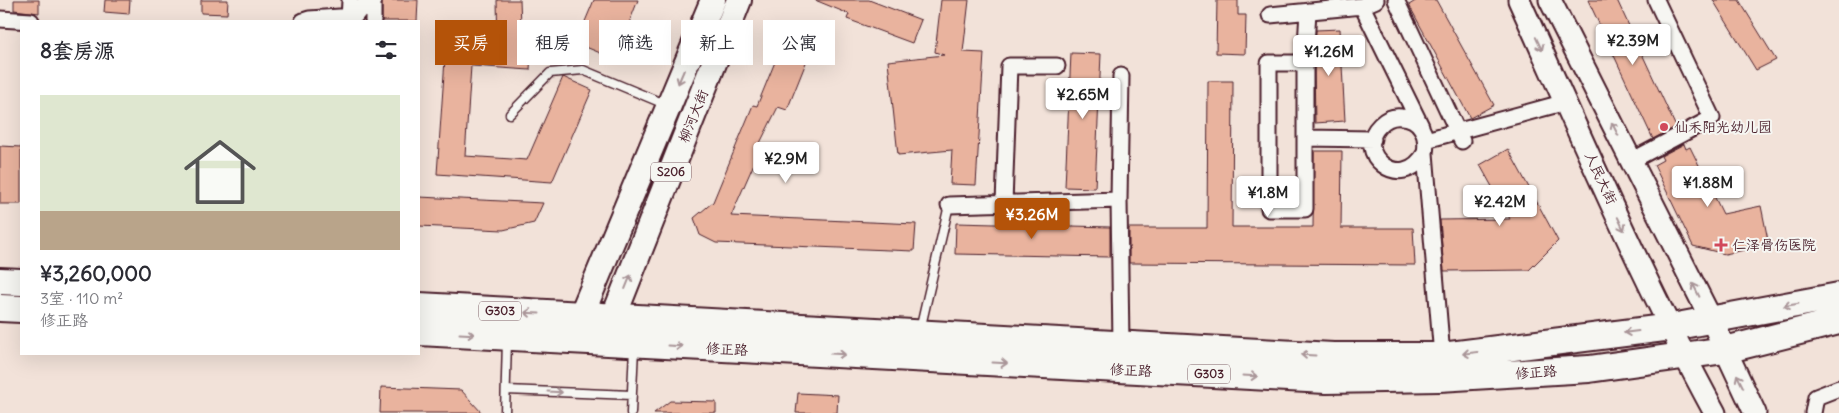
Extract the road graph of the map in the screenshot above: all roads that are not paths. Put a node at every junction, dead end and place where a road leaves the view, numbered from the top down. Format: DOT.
graph roads {
  1 [pos="350,0"];
  2 [pos="368,0"];
  3 [pos="373,0"];
  4 [pos="713,0"];
  5 [pos="739,0"];
  6 [pos="1396,0"];
  7 [pos="1519,0"];
  8 [pos="1550,0"];
  9 [pos="1656,0"];
  10 [pos="1369,3"];
  11 [pos="1308,11"];
  12 [pos="1270,15"];
  13 [pos="0,19"];
  14 [pos="350,19"];
  15 [pos="20,20"];
  16 [pos="306,20"];
  17 [pos="373,20"];
  18 [pos="1305,63"];
  19 [pos="1057,66"];
  20 [pos="1121,76"];
  21 [pos="1566,102"];
  22 [pos="669,106"];
  23 [pos="510,114"];
  24 [pos="1460,136"];
  25 [pos="1306,138"];
  26 [pos="1372,139"];
  27 [pos="1424,140"];
  28 [pos="1631,161"];
  29 [pos="1119,200"];
  30 [pos="1004,203"];
  31 [pos="948,205"];
  32 [pos="0,281"];
  33 [pos="20,282"];
  34 [pos="1839,296"];
  35 [pos="420,306"];
  36 [pos="0,308"];
  37 [pos="20,309"];
  38 [pos="614,316"];
  39 [pos="1711,319"];
  40 [pos="1839,321"];
  41 [pos="1672,327"];
  42 [pos="578,328"];
  43 [pos="420,332"];
  44 [pos="919,333"];
  45 [pos="507,336"];
  46 [pos="601,342"];
  47 [pos="634,344"];
  48 [pos="1121,344"];
  49 [pos="1724,350"];
  50 [pos="1442,356"];
  51 [pos="1684,356"];
  52 [pos="1839,388"];
  53 [pos="506,390"];
  54 [pos="632,396"];
  55 [pos="505,413"];
  56 [pos="631,413"];
  57 [pos="1715,413"];
  58 [pos="1755,413"];
  59 [pos="1813,413"];
  1 -- 14 [label="street"];
  2 -- 14 [label="street"];
  3 -- 17 [label="street"];
  4 -- 22 [label="main road, 柳河大街 / S206, one-way"];
  38 -- 5 [label="main road, 柳河大街 / S206, one-way"];
  6 -- 24 [label="street"];
  7 -- 21 [label="street, 人民大街, one-way"];
  28 -- 8 [label="street, one-way"];
  9 -- 28 [label="street"];
  10 -- 11 [label="street"];
  10 -- 27 [label="street"];
  11 -- 12 [label="street"];
  11 -- 18 [label="street"];
  13 -- 15 [label="street"];
  14 -- 16 [label="street"];
  18 -- 25 [label="street"];
  18 -- 25 [label="street"];
  19 -- 30 [label="street"];
  20 -- 29 [label="street"];
  21 -- 24 [label="street"];
  21 -- 41 [label="street, 人民大街, one-way"];
  22 -- 23 [label="lane"];
  22 -- 42 [label="main road, 柳河大街 / S206"];
  24 -- 27 [label="street"];
  25 -- 26 [label="street"];
  26 -- 27 [label="street"];
  26 -- 27 [label="street"];
  27 -- 50 [label="street"];
  39 -- 28 [label="street, one-way"];
  29 -- 30 [label="street"];
  29 -- 48 [label="street"];
  30 -- 31 [label="street"];
  31 -- 44 [label="lane"];
  32 -- 33 [label="highway"];
  34 -- 39 [label="highway, 修正路 / G303, one-way"];
  42 -- 35 [label="highway, 修正路 / G303, one-way"];
  36 -- 37 [label="highway"];
  38 -- 42 [label="highway, 修正路 / G303"];
  38 -- 44 [label="highway, 修正路 / G303"];
  38 -- 46 [label="main road, 柳河大街 / S206"];
  39 -- 41 [label="highway, 修正路 / G303"];
  39 -- 49 [label="street"];
  40 -- 49 [label="highway, 修正路 / G303"];
  41 -- 50 [label="highway, 修正路 / G303, one-way"];
  41 -- 51 [label="street, 人民大街"];
  42 -- 45 [label="highway, 修正路 / G303"];
  42 -- 46 [label="highway, 修正路 / G303"];
  43 -- 45 [label="highway, 修正路 / G303, one-way"];
  44 -- 48 [label="highway, 修正路 / G303"];
  45 -- 53 [label="lane"];
  46 -- 47 [label="highway, 修正路 / G303"];
  47 -- 51 [label="highway, 修正路 / G303, one-way"];
  47 -- 54 [label="lane"];
  50 -- 48 [label="highway, 修正路 / G303, one-way"];
  49 -- 51 [label="highway, 修正路 / G303"];
  58 -- 49 [label="street, one-way"];
  51 -- 57 [label="street, 人民大街"];
  52 -- 59 [label="street"];
  53 -- 54 [label="lane, one-way"];
  53 -- 55 [label="lane"];
  54 -- 56 [label="lane"];
}
